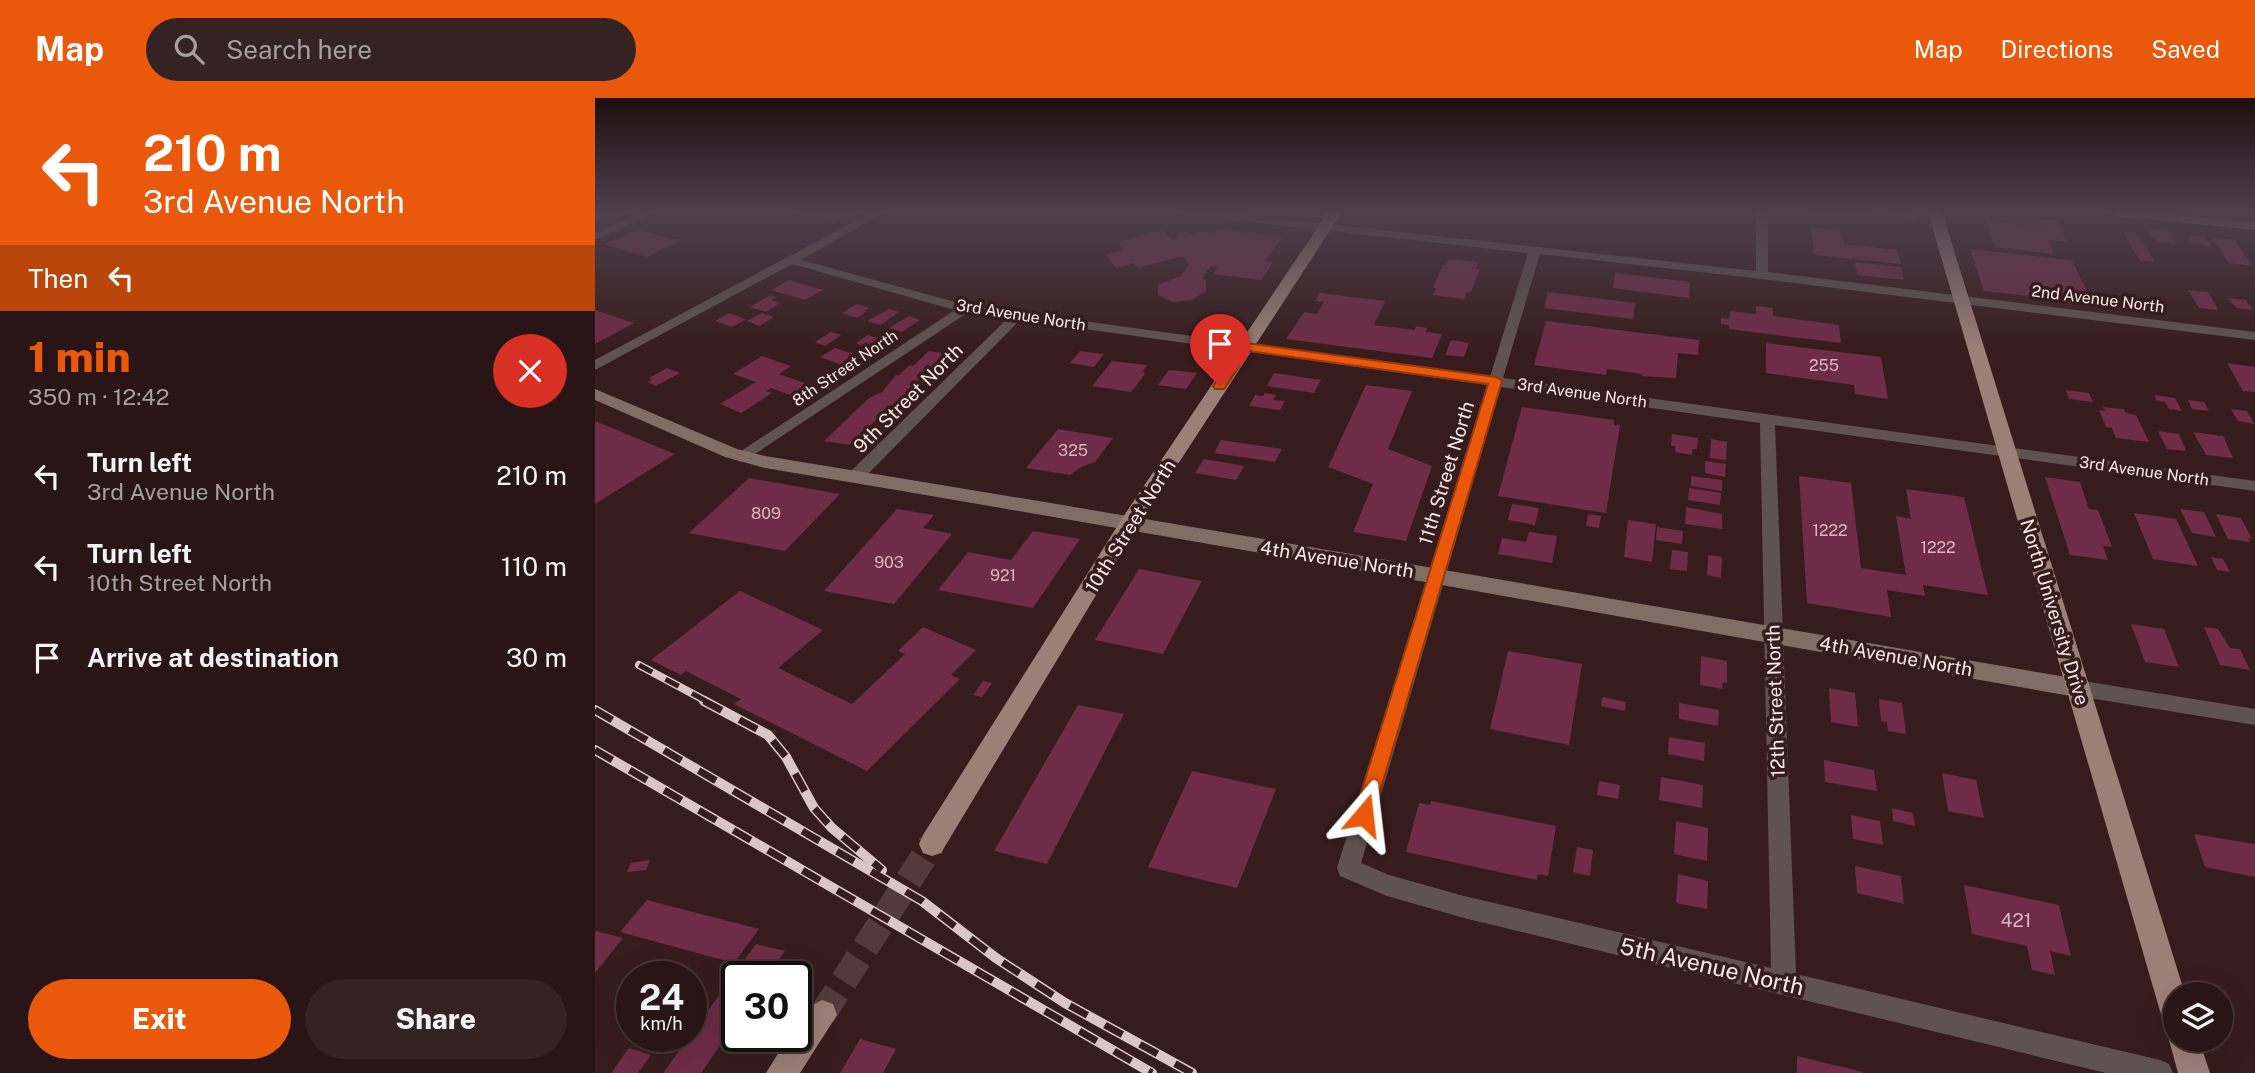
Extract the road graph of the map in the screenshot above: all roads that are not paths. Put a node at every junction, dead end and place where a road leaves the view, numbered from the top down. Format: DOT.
graph roads {
  1 [pos="794,258"];
  2 [pos="1305,258"];
  3 [pos="1533,258"];
  4 [pos="1603,258"];
  5 [pos="1762,258"];
  6 [pos="1949,258"];
  7 [pos="789,260"];
  8 [pos="1762,275"];
  9 [pos="1962,300"];
  10 [pos="965,309"];
  11 [pos="1017,316"];
  12 [pos="2255,336"];
  13 [pos="1246,347"];
  14 [pos="595,366"];
  15 [pos="1496,381"];
  16 [pos="595,394"];
  17 [pos="1767,419"];
  18 [pos="2007,452"];
  19 [pos="743,457"];
  20 [pos="855,477"];
  21 [pos="2255,486"];
  22 [pos="1131,522"];
  23 [pos="1436,575"];
  24 [pos="1773,635"];
  25 [pos="2077,688"];
  26 [pos="2255,717"];
  27 [pos="1372,789"];
  28 [pos="932,844"];
  29 [pos="2166,982"];
  30 [pos="1784,983"];
  31 [pos="822,1015"];
  32 [pos="2188,1052"];
  33 [pos="782,1073"];
  34 [pos="2160,1073"];
  35 [pos="2194,1073"];
  1 -- 7 [label="street"];
  2 -- 13 [label="main road, 10th Street North"];
  3 -- 15 [label="street, 11th Street North"];
  4 -- 8 [label="street, 2nd Avenue North"];
  5 -- 8 [label="street"];
  6 -- 9 [label="main road, North University Drive"];
  7 -- 10 [label="street, 3rd Avenue North"];
  7 -- 14 [label="street"];
  8 -- 9 [label="street, 2nd Avenue North"];
  9 -- 12 [label="street, 2nd Avenue North"];
  9 -- 18 [label="main road, North University Drive"];
  10 -- 11 [label="street, 3rd Avenue North"];
  10 -- 19 [label="street, 8th Street North"];
  11 -- 13 [label="street, 3rd Avenue North"];
  11 -- 20 [label="street, 9th Street North"];
  13 -- 15 [label="street, 3rd Avenue North"];
  13 -- 22 [label="main road, 10th Street North"];
  15 -- 17 [label="street, 3rd Avenue North"];
  15 -- 23 [label="street, 11th Street North"];
  16 -- 19 [label="street, 4th Avenue North"];
  17 -- 18 [label="street, 3rd Avenue North"];
  17 -- 24 [label="street, 12th Street North"];
  18 -- 21 [label="street, 3rd Avenue North"];
  18 -- 25 [label="main road, North University Drive"];
  19 -- 20 [label="street, 4th Avenue North"];
  20 -- 22 [label="street, 4th Avenue North"];
  22 -- 23 [label="street, 4th Avenue North"];
  22 -- 28 [label="main road, 10th Street North"];
  23 -- 24 [label="street, 4th Avenue North"];
  23 -- 27 [label="street, 11th Street North"];
  24 -- 25 [label="street, 4th Avenue North"];
  24 -- 30 [label="street, 12th Street North"];
  25 -- 26 [label="street, 4th Avenue North"];
  25 -- 29 [label="main road, North University Drive"];
  27 -- 30 [label="street, 5th Avenue North"];
  30 -- 34 [label="street, 5th Avenue North"];
  31 -- 33 [label="main road"];
  32 -- 35 [label="main road"];
}
